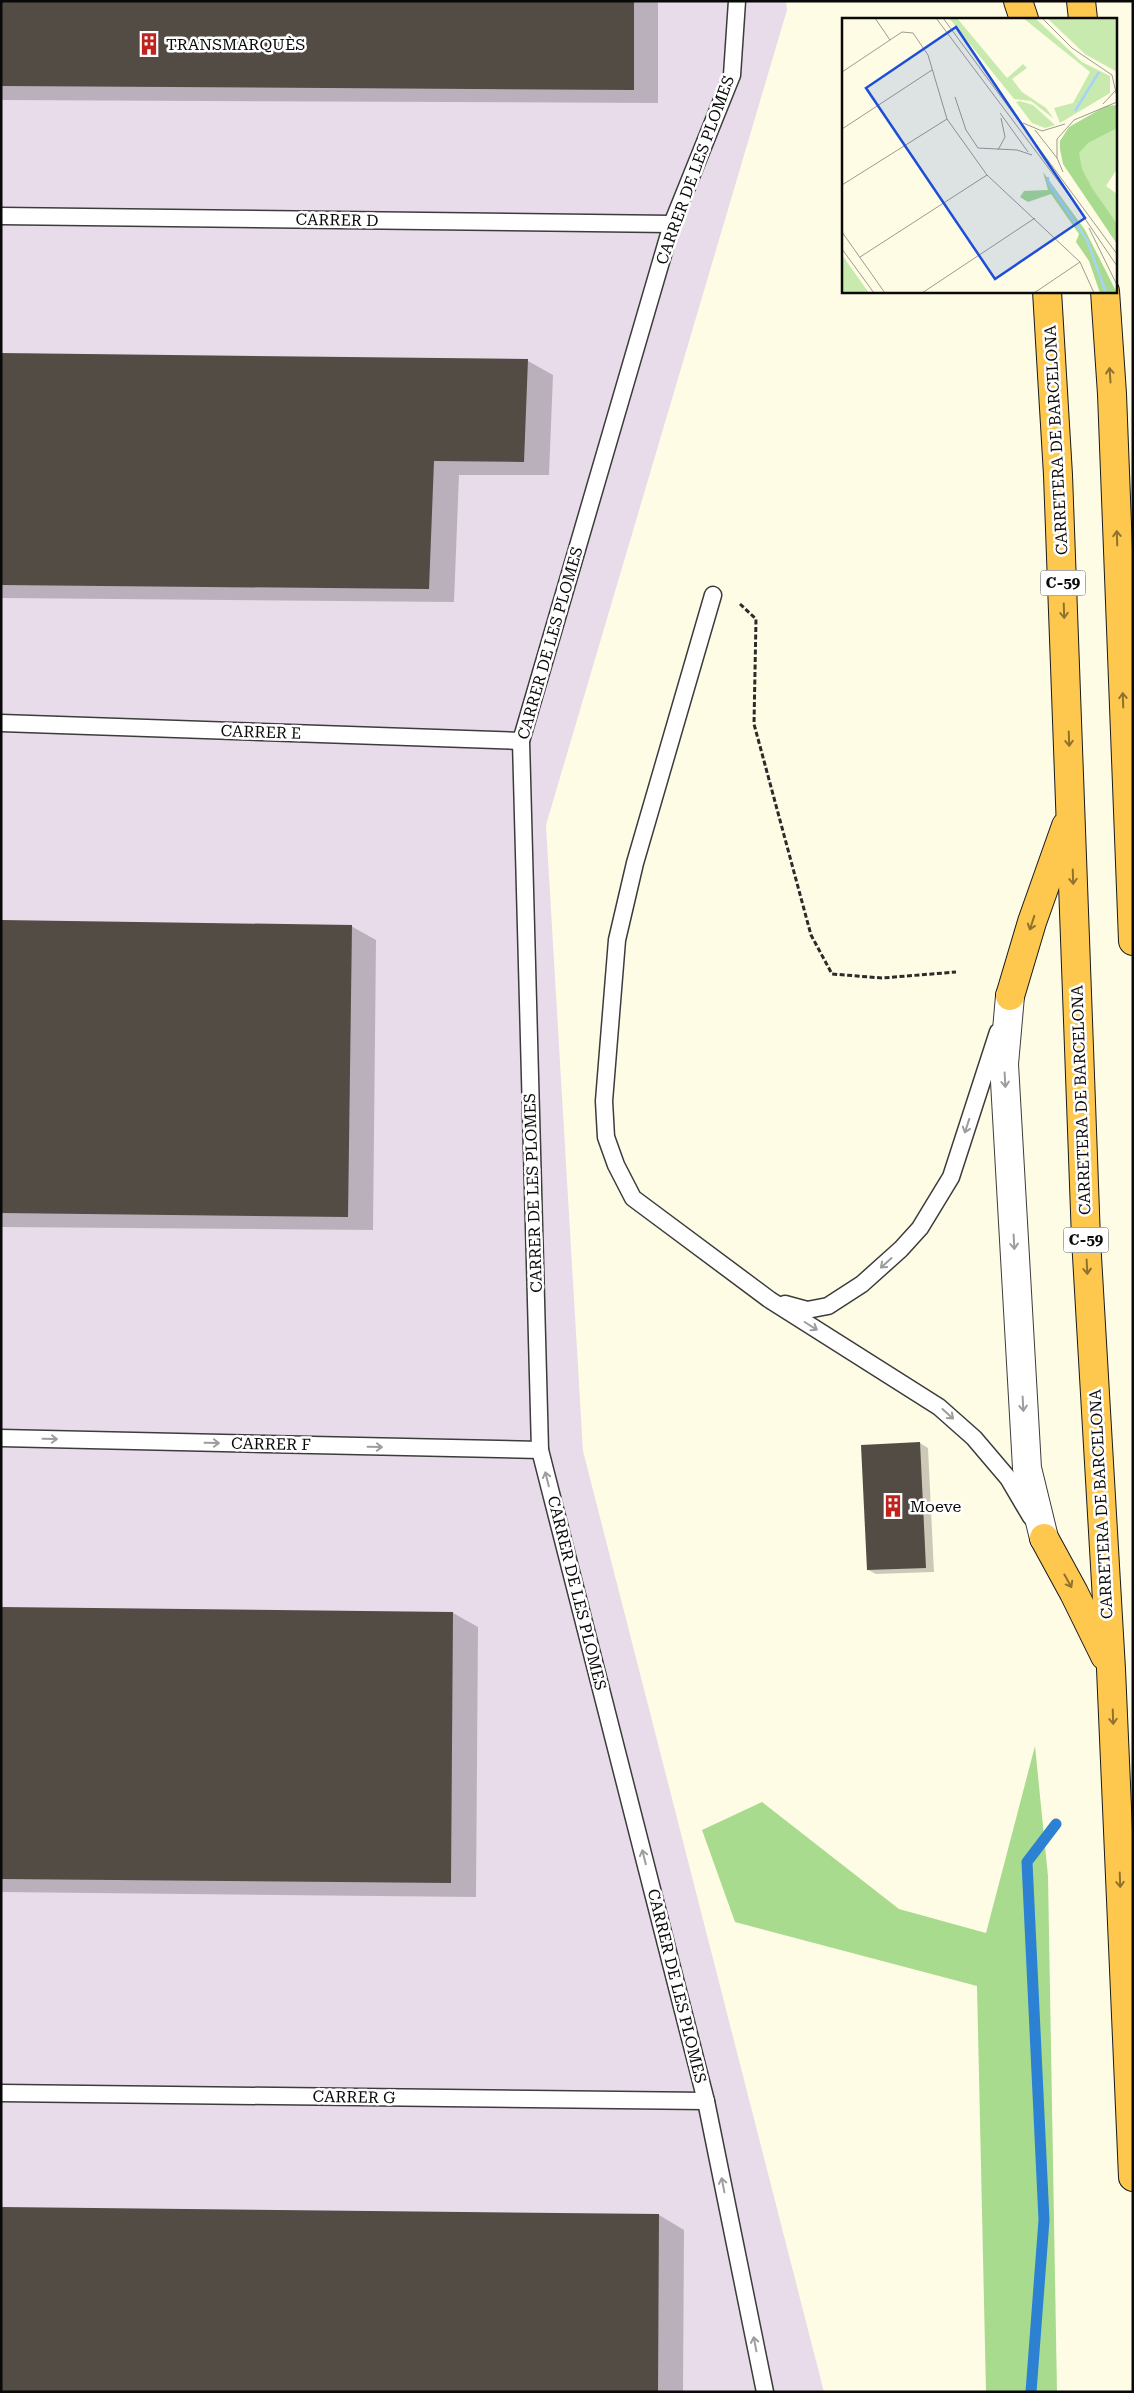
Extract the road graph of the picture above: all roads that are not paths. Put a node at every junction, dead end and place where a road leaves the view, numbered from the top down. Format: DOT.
graph roads {
  1 [pos="737,1"];
  2 [pos="1018,1"];
  3 [pos="1025,1"];
  4 [pos="1082,1"];
  5 [pos="1025,18"];
  6 [pos="1025,18"];
  7 [pos="1083,18"];
  8 [pos="1,216"];
  9 [pos="672,224"];
  10 [pos="1047,292"];
  11 [pos="1105,292"];
  12 [pos="713,595"];
  13 [pos="1,723"];
  14 [pos="521,741"];
  15 [pos="1071,811"];
  16 [pos="1133,941"];
  17 [pos="1010,996"];
  18 [pos="770,1300"];
  19 [pos="1,1438"];
  20 [pos="540,1450"];
  21 [pos="1044,1538"];
  22 [pos="1111,1669"];
  23 [pos="1,2093"];
  24 [pos="706,2101"];
  25 [pos="1133,2178"];
  26 [pos="765,2392"];
  1 -- 9 [label="lane, CARRER DE LES PLOMES"];
  2 -- 5 [label="highway"];
  3 -- 6 [label="highway"];
  4 -- 7 [label="highway"];
  8 -- 9 [label="lane, CARRER D"];
  9 -- 14 [label="lane, CARRER DE LES PLOMES"];
  10 -- 15 [label="highway, CARRETERA DE BARCELONA / C-59, one-way"];
  16 -- 11 [label="highway, one-way"];
  12 -- 18 [label="lane"];
  13 -- 14 [label="lane, CARRER E"];
  14 -- 20 [label="lane, CARRER DE LES PLOMES"];
  15 -- 17 [label="highway, one-way"];
  15 -- 22 [label="highway, CARRETERA DE BARCELONA / C-59, one-way"];
  17 -- 18 [label="lane, one-way"];
  17 -- 21 [label="street, one-way"];
  18 -- 21 [label="lane, one-way"];
  19 -- 20 [label="lane, CARRER F, one-way"];
  24 -- 20 [label="lane, CARRER DE LES PLOMES, one-way"];
  21 -- 22 [label="highway, one-way"];
  22 -- 25 [label="highway, CARRETERA DE BARCELONA / C-59, one-way"];
  23 -- 24 [label="lane, CARRER G"];
  26 -- 24 [label="lane, CARRER DE LES PLOMES, one-way"];
}
